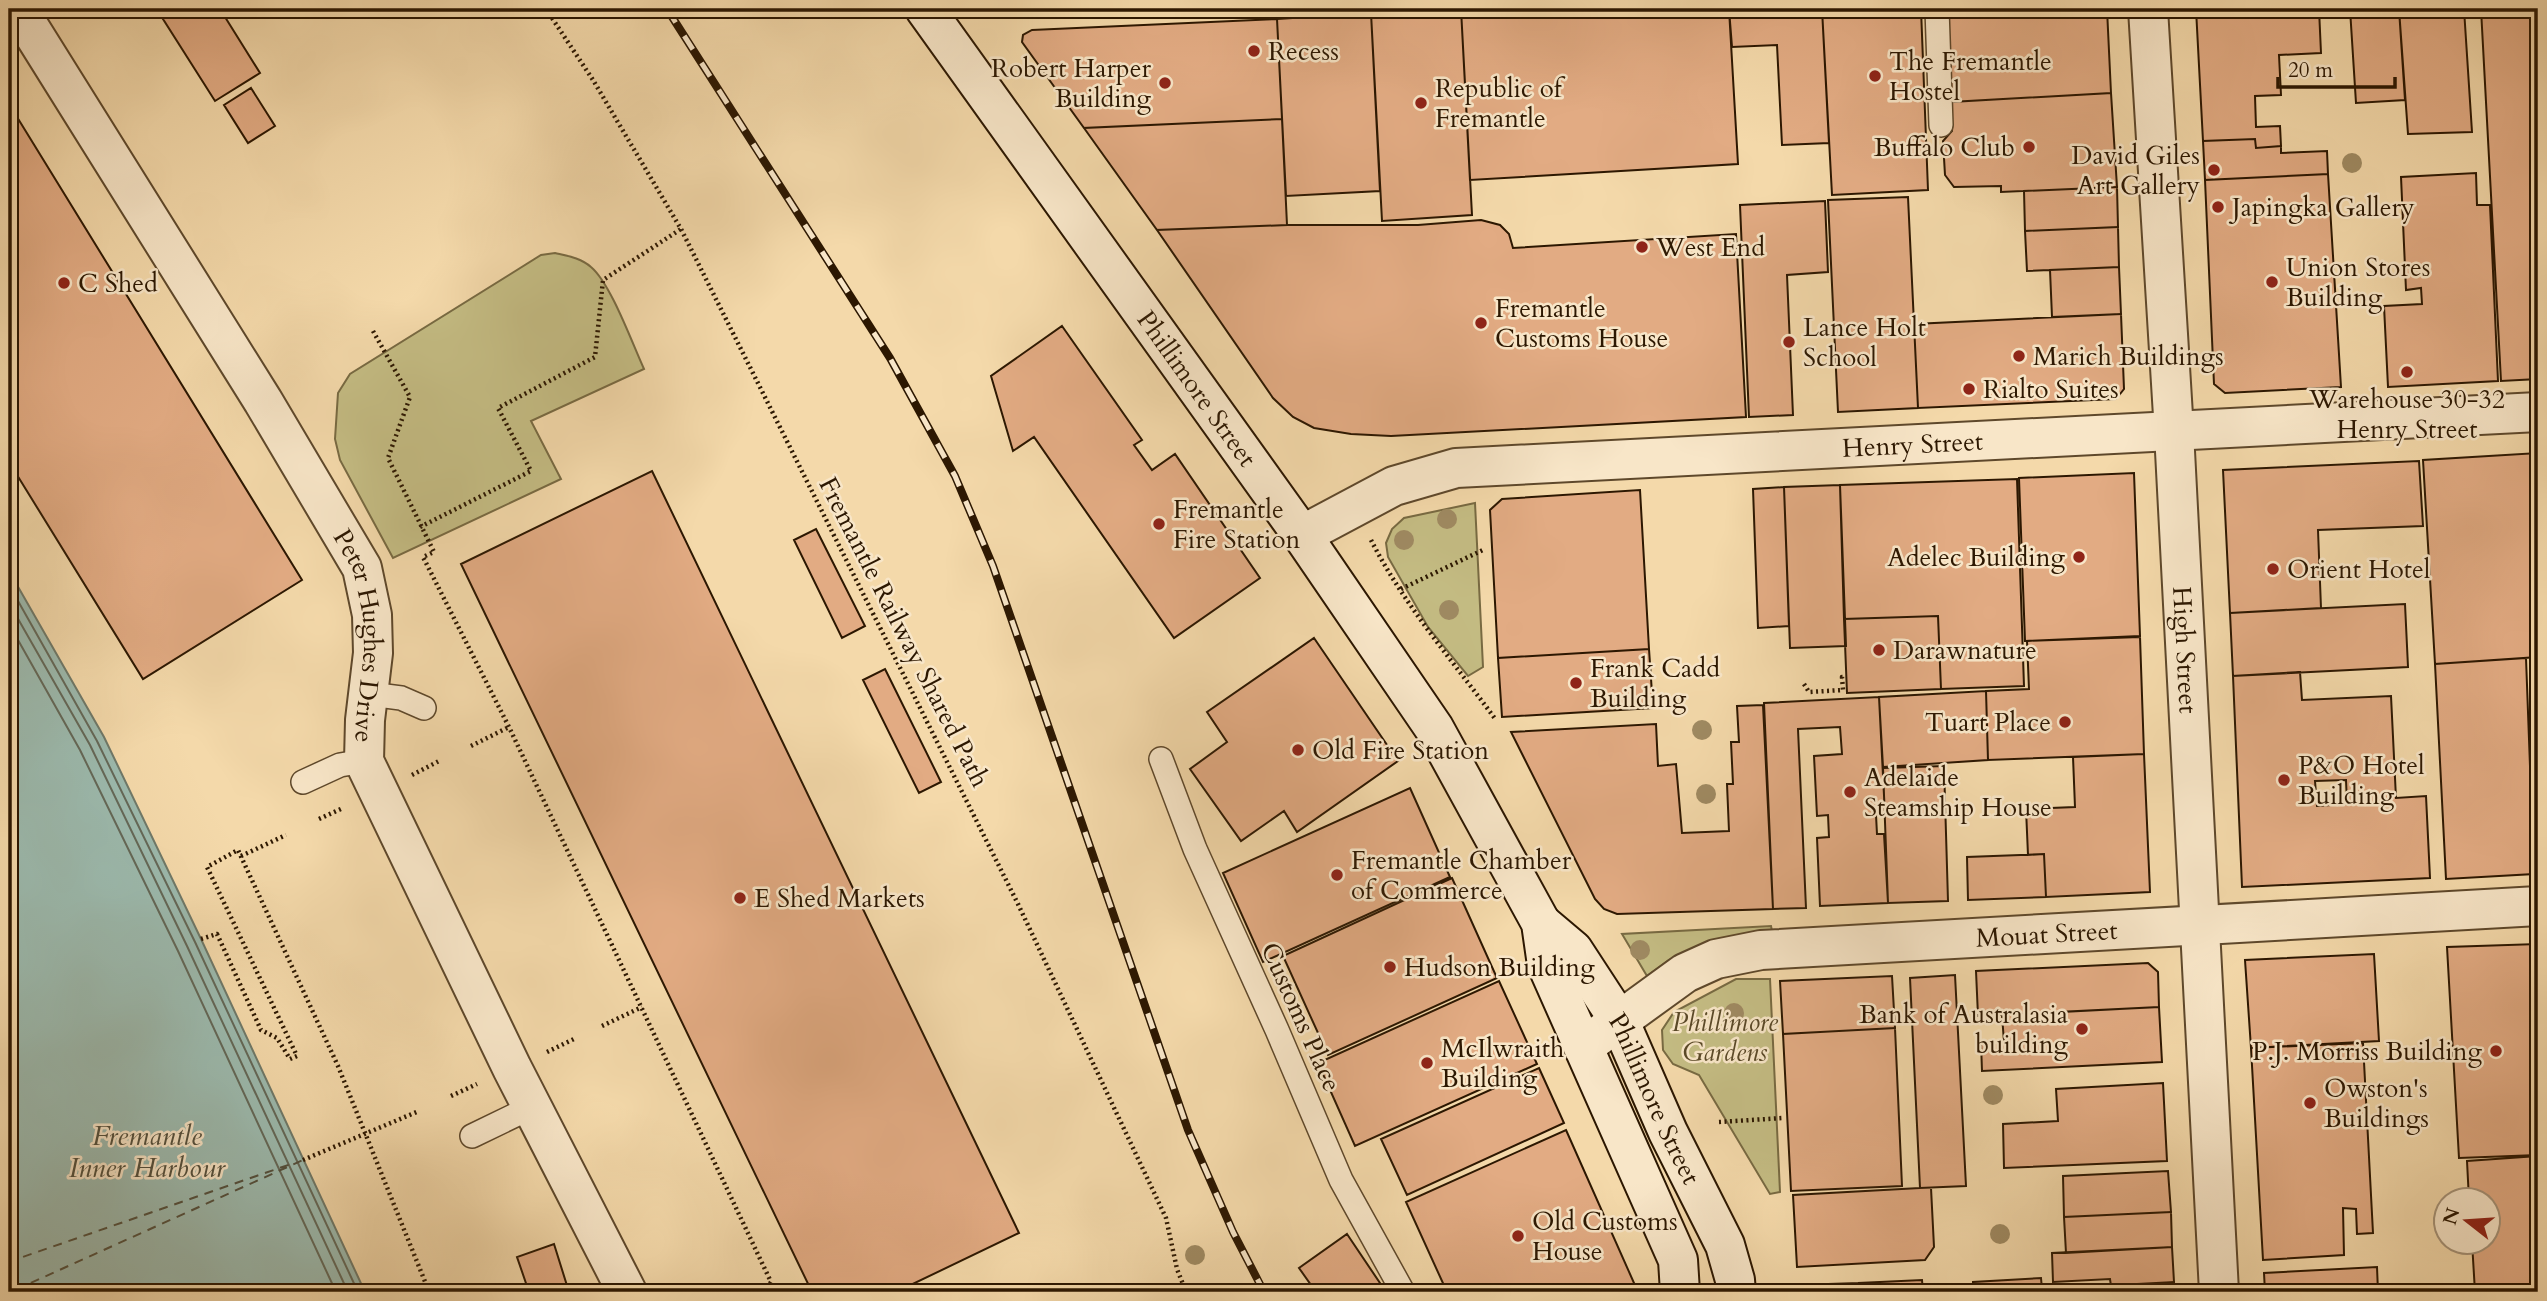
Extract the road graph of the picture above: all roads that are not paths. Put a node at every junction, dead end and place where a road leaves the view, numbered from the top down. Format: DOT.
graph roads {
  1 [pos="18,9"];
  2 [pos="1937,9"];
  3 [pos="2148,9"];
  4 [pos="931,11"];
  5 [pos="1941,125"];
  6 [pos="2538,412"];
  7 [pos="2175,432"];
  8 [pos="1302,535"];
  9 [pos="370,694"];
  10 [pos="424,708"];
  11 [pos="1161,759"];
  12 [pos="364,761"];
  13 [pos="303,782"];
  14 [pos="2538,906"];
  15 [pos="1541,923"];
  16 [pos="2199,925"];
  17 [pos="1620,1022"];
  18 [pos="1583,1047"];
  19 [pos="532,1107"];
  20 [pos="472,1136"];
  21 [pos="627,1292"];
  22 [pos="1403,1292"];
  23 [pos="1680,1292"];
  24 [pos="1736,1292"];
  25 [pos="2219,1292"];
  1 -- 9 [label="street, Peter Hughes Drive"];
  2 -- 5 [label="lane"];
  3 -- 7 [label="street, High Street"];
  4 -- 8 [label="street, Phillimore Street"];
  6 -- 7 [label="street, Henry Street"];
  7 -- 8 [label="street, Henry Street"];
  7 -- 16 [label="street, High Street"];
  8 -- 15 [label="street, Phillimore Street"];
  9 -- 10 [label="lane"];
  9 -- 12 [label="street, Peter Hughes Drive"];
  11 -- 22 [label="lane, Customs Place"];
  12 -- 13 [label="lane"];
  12 -- 19 [label="street, Peter Hughes Drive"];
  14 -- 16 [label="street, Mouat Street"];
  15 -- 17 [label="street, Phillimore Street"];
  15 -- 18 [label="street, Phillimore Street"];
  16 -- 17 [label="street, Mouat Street"];
  16 -- 25 [label="street, High Street"];
  17 -- 18 [label="street, Mouat Street"];
  17 -- 24 [label="street, Phillimore Street"];
  18 -- 23 [label="street, Phillimore Street"];
  19 -- 20 [label="lane"];
  19 -- 21 [label="street, Peter Hughes Drive"];
}
